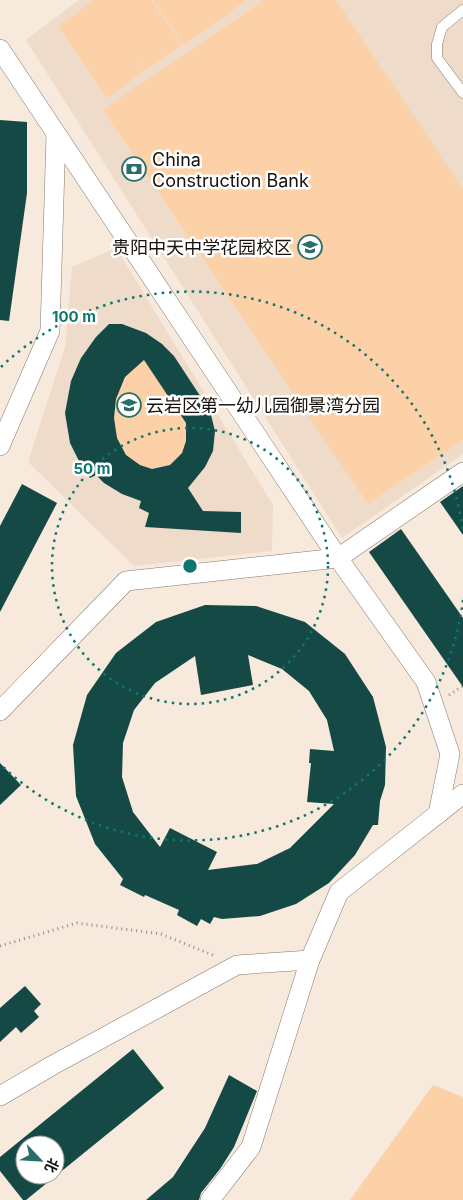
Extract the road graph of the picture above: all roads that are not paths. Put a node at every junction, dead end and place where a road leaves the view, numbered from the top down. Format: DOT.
graph roads {
  1 [pos="463,10"];
  2 [pos="0,49"];
  3 [pos="0,78"];
  4 [pos="19,78"];
  5 [pos="463,92"];
  6 [pos="56,134"];
  7 [pos="0,446"];
  8 [pos="463,472"];
  9 [pos="338,558"];
  10 [pos="0,712"];
  11 [pos="463,794"];
  12 [pos="438,814"];
  13 [pos="310,960"];
  14 [pos="0,1096"];
  15 [pos="210,1200"];
  1 -- 5 [label="lane"];
  2 -- 4 [label="street"];
  3 -- 4 [label="street"];
  4 -- 6 [label="street"];
  6 -- 7 [label="street"];
  6 -- 9 [label="street"];
  8 -- 9 [label="street"];
  9 -- 10 [label="street"];
  9 -- 12 [label="street"];
  11 -- 12 [label="street"];
  12 -- 13 [label="street"];
  13 -- 14 [label="street"];
  13 -- 15 [label="street"];
}
